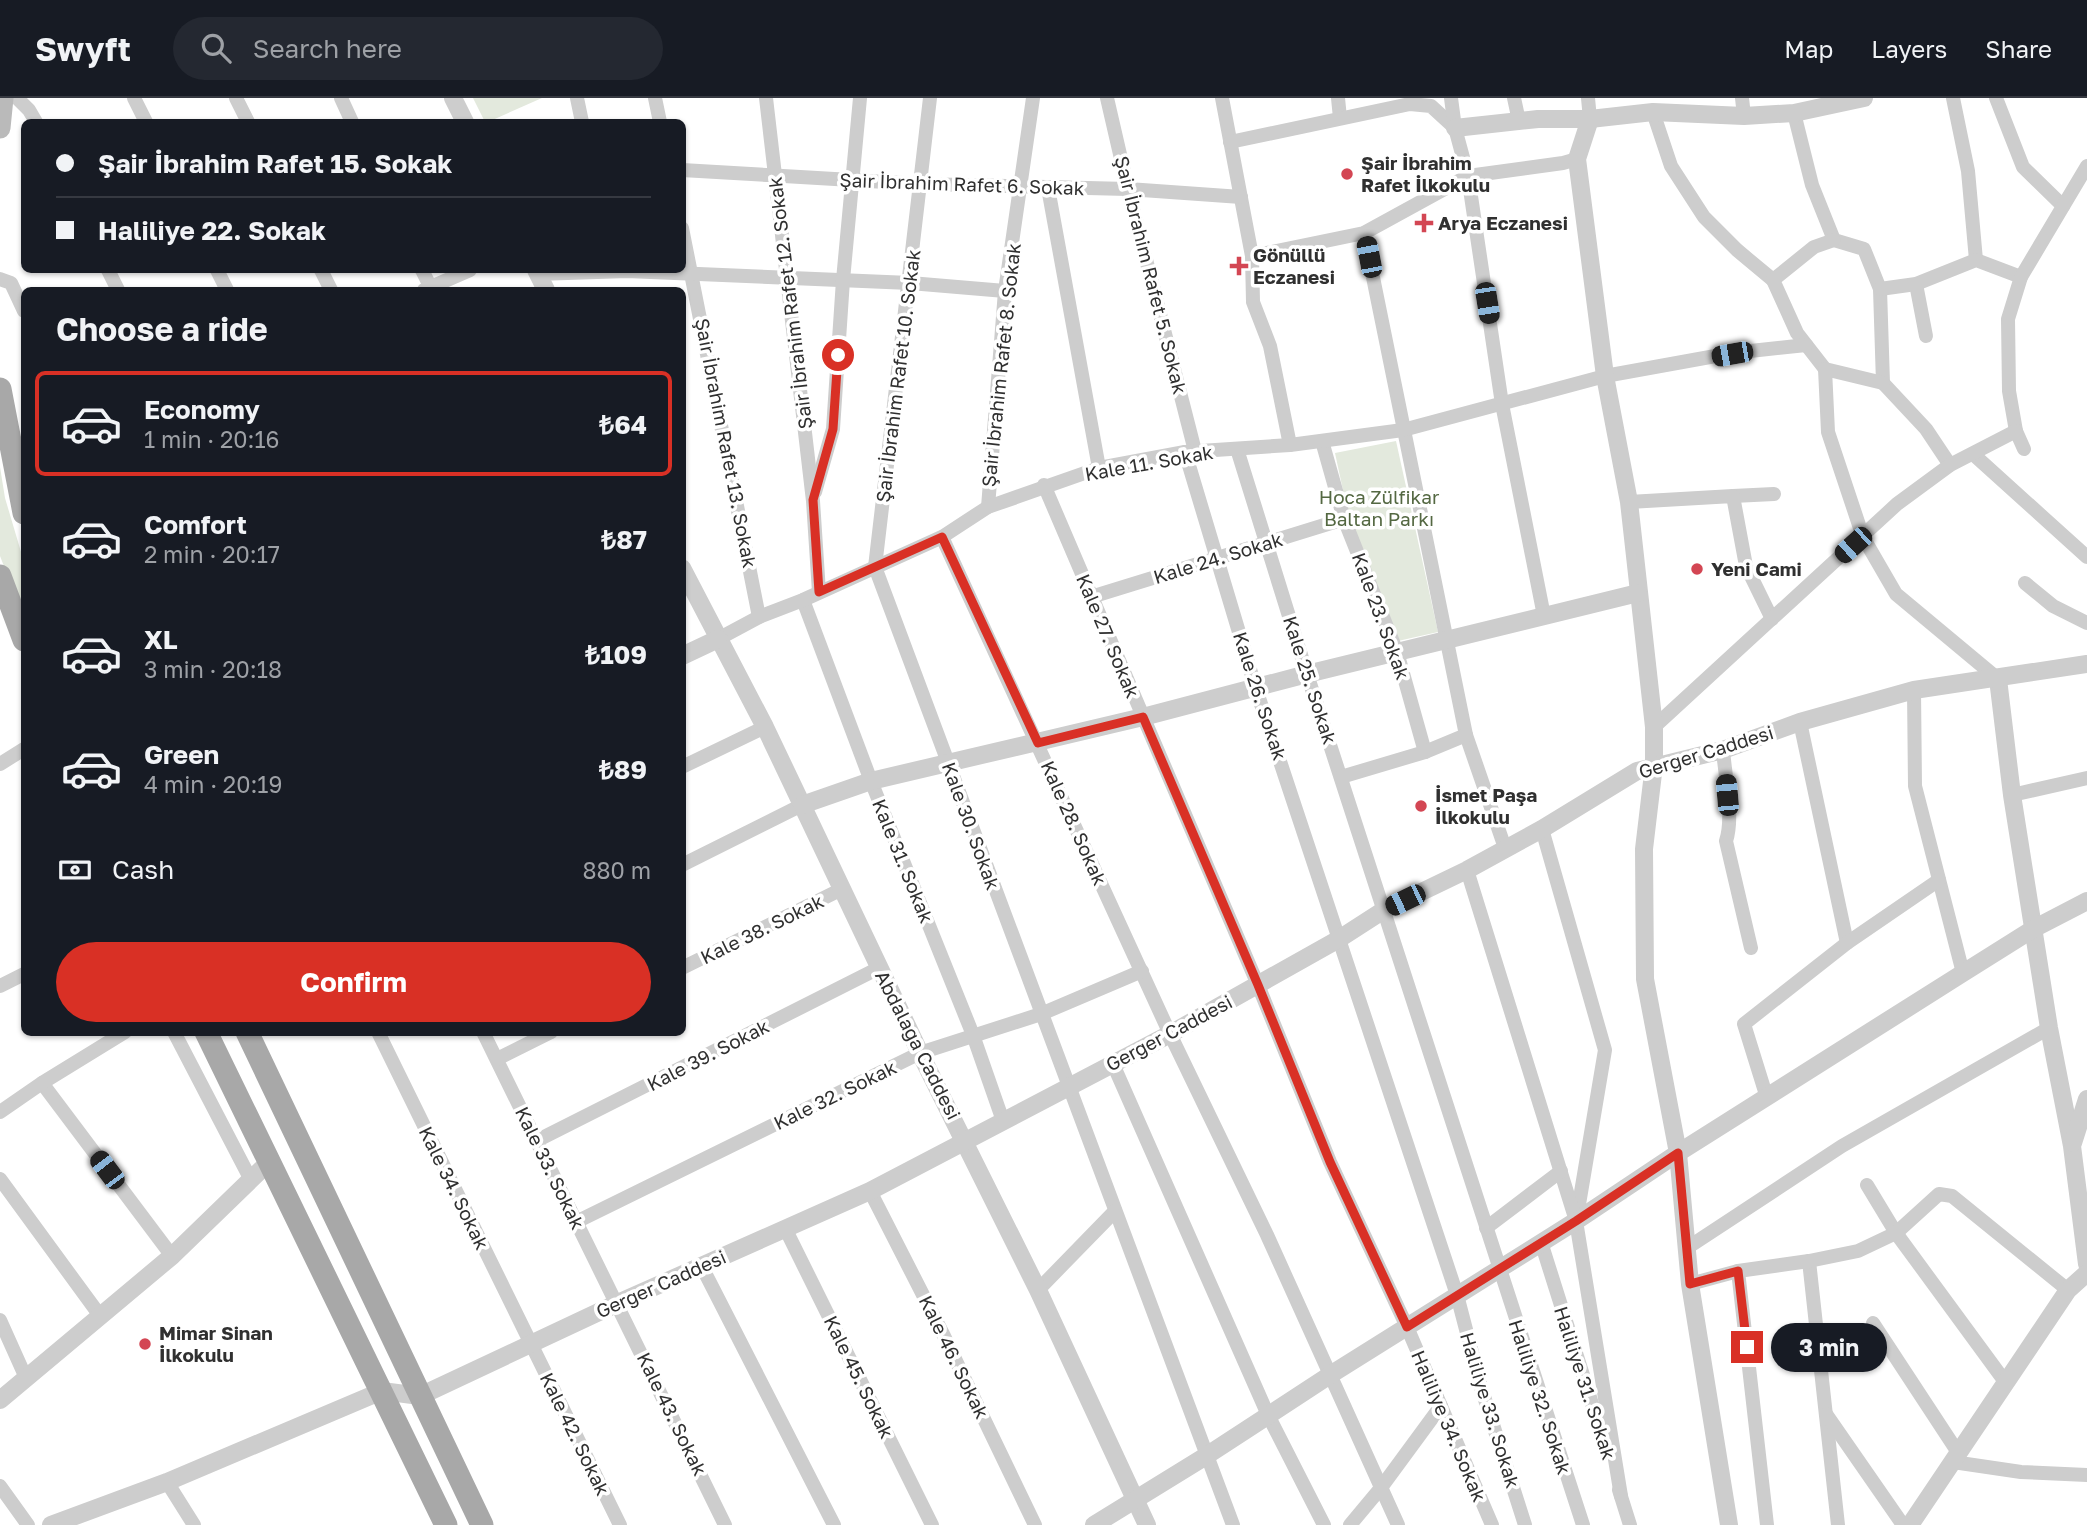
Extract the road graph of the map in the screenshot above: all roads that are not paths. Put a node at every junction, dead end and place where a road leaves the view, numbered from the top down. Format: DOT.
graph roads {
  1 [pos="3,98"];
  2 [pos="17,98"];
  3 [pos="134,98"];
  4 [pos="236,98"];
  5 [pos="341,98"];
  6 [pos="453,98"];
  7 [pos="577,98"];
  8 [pos="655,98"];
  9 [pos="766,98"];
  10 [pos="860,98"];
  11 [pos="1033,98"];
  12 [pos="1107,98"];
  13 [pos="1222,98"];
  14 [pos="1338,98"];
  15 [pos="1451,98"];
  16 [pos="1514,98"];
  17 [pos="1588,98"];
  18 [pos="1742,98"];
  19 [pos="1864,98"];
  20 [pos="1953,98"];
  21 [pos="1996,98"];
  22 [pos="932,101"];
  23 [pos="1653,112"];
  24 [pos="1794,113"];
  25 [pos="1744,116"];
  26 [pos="1340,118"];
  27 [pos="34,119"];
  28 [pos="144,119"];
  29 [pos="246,119"];
  30 [pos="351,119"];
  31 [pos="464,119"];
  32 [pos="581,119"];
  33 [pos="659,119"];
  34 [pos="1590,119"];
  35 [pos="1519,121"];
  36 [pos="0,128"];
  37 [pos="1455,128"];
  38 [pos="1230,142"];
  39 [pos="1577,159"];
  40 [pos="2087,166"];
  41 [pos="686,170"];
  42 [pos="775,175"];
  43 [pos="1468,176"];
  44 [pos="853,181"];
  45 [pos="920,184"];
  46 [pos="1021,187"];
  47 [pos="1048,188"];
  48 [pos="1128,189"];
  49 [pos="1241,197"];
  50 [pos="2063,206"];
  51 [pos="1364,233"];
  52 [pos="1834,240"];
  53 [pos="686,245"];
  54 [pos="1252,256"];
  55 [pos="1976,260"];
  56 [pos="464,273"];
  57 [pos="667,273"];
  58 [pos="693,275"];
  59 [pos="2021,277"];
  60 [pos="0,279"];
  61 [pos="786,279"];
  62 [pos="843,280"];
  63 [pos="1773,280"];
  64 [pos="910,283"];
  65 [pos="1916,284"];
  66 [pos="435,287"];
  67 [pos="1880,289"];
  68 [pos="1005,291"];
  69 [pos="21,305"];
  70 [pos="1926,336"];
  71 [pos="1806,345"];
  72 [pos="1825,369"];
  73 [pos="1605,376"];
  74 [pos="1883,383"];
  75 [pos="0,389"];
  76 [pos="1502,404"];
  77 [pos="1404,430"];
  78 [pos="2016,431"];
  79 [pos="1322,441"];
  80 [pos="1290,445"];
  81 [pos="1237,449"];
  82 [pos="2024,449"];
  83 [pos="1190,452"];
  84 [pos="1973,454"];
  85 [pos="1950,465"];
  86 [pos="1099,468"];
  87 [pos="21,478"];
  88 [pos="1044,485"];
  89 [pos="1774,494"];
  90 [pos="1733,496"];
  91 [pos="813,500"];
  92 [pos="1629,502"];
  93 [pos="988,507"];
  94 [pos="1344,519"];
  95 [pos="942,537"];
  96 [pos="1863,537"];
  97 [pos="1266,544"];
  98 [pos="2087,557"];
  99 [pos="1217,558"];
  100 [pos="875,567"];
  101 [pos="0,576"];
  102 [pos="686,576"];
  103 [pos="2025,583"];
  104 [pos="819,592"];
  105 [pos="1638,593"];
  106 [pos="1091,597"];
  107 [pos="803,600"];
  108 [pos="1544,616"];
  109 [pos="759,617"];
  110 [pos="1772,619"];
  111 [pos="2087,623"];
  112 [pos="21,632"];
  113 [pos="718,639"];
  114 [pos="1447,640"];
  115 [pos="1397,652"];
  116 [pos="686,654"];
  117 [pos="2087,664"];
  118 [pos="1307,674"];
  119 [pos="1998,679"];
  120 [pos="1256,689"];
  121 [pos="1914,690"];
  122 [pos="1143,717"];
  123 [pos="1800,722"];
  124 [pos="765,727"];
  125 [pos="1654,727"];
  126 [pos="1465,735"];
  127 [pos="1038,743"];
  128 [pos="1723,750"];
  129 [pos="21,751"];
  130 [pos="1425,752"];
  131 [pos="947,763"];
  132 [pos="0,764"];
  133 [pos="686,765"];
  134 [pos="1654,765"];
  135 [pos="1341,777"];
  136 [pos="2087,778"];
  137 [pos="871,781"];
  138 [pos="2012,795"];
  139 [pos="803,805"];
  140 [pos="1542,829"];
  141 [pos="1505,848"];
  142 [pos="686,863"];
  143 [pos="1467,870"];
  144 [pos="1939,880"];
  145 [pos="842,890"];
  146 [pos="2087,901"];
  147 [pos="1384,910"];
  148 [pos="2033,929"];
  149 [pos="1339,939"];
  150 [pos="1847,943"];
  151 [pos="1751,948"];
  152 [pos="686,966"];
  153 [pos="879,968"];
  154 [pos="1142,971"];
  155 [pos="1964,973"];
  156 [pos="21,976"];
  157 [pos="1258,985"];
  158 [pos="0,986"];
  159 [pos="1041,1014"];
  160 [pos="2049,1028"];
  161 [pos="1170,1034"];
  162 [pos="973,1035"];
  163 [pos="118,1036"];
  164 [pos="176,1036"];
  165 [pos="208,1036"];
  166 [pos="249,1036"];
  167 [pos="380,1036"];
  168 [pos="485,1036"];
  169 [pos="543,1036"];
  170 [pos="920,1053"];
  171 [pos="498,1059"];
  172 [pos="1113,1064"];
  173 [pos="42,1083"];
  174 [pos="1069,1085"];
  175 [pos="1767,1098"];
  176 [pos="2087,1099"];
  177 [pos="0,1112"];
  178 [pos="1003,1121"];
  179 [pos="965,1140"];
  180 [pos="536,1141"];
  181 [pos="2072,1146"];
  182 [pos="1678,1153"];
  183 [pos="269,1162"];
  184 [pos="1561,1171"];
  185 [pos="0,1179"];
  186 [pos="251,1180"];
  187 [pos="1867,1185"];
  188 [pos="2082,1188"];
  189 [pos="870,1191"];
  190 [pos="1115,1211"];
  191 [pos="1576,1221"];
  192 [pos="576,1222"];
  193 [pos="785,1228"];
  194 [pos="1486,1228"];
  195 [pos="1896,1233"];
  196 [pos="1541,1242"];
  197 [pos="1687,1248"];
  198 [pos="172,1256"];
  199 [pos="1809,1261"];
  200 [pos="2087,1264"];
  201 [pos="701,1265"];
  202 [pos="1499,1269"];
  203 [pos="1738,1271"];
  204 [pos="2087,1273"];
  205 [pos="1690,1284"];
  206 [pos="1038,1290"];
  207 [pos="2068,1290"];
  208 [pos="1457,1295"];
  209 [pos="618,1303"];
  210 [pos="102,1317"];
  211 [pos="0,1320"];
  212 [pos="1873,1323"];
  213 [pos="1407,1327"];
  214 [pos="530,1343"];
  215 [pos="1330,1375"];
  216 [pos="26,1378"];
  217 [pos="2006,1383"];
  218 [pos="382,1391"];
  219 [pos="420,1396"];
  220 [pos="0,1400"];
  221 [pos="1441,1406"];
  222 [pos="1825,1412"];
  223 [pos="1268,1415"];
  224 [pos="1206,1456"];
  225 [pos="1956,1458"];
  226 [pos="2087,1475"];
  227 [pos="167,1482"];
  228 [pos="0,1486"];
  229 [pos="1380,1489"];
  230 [pos="1621,1496"];
  231 [pos="1134,1499"];
  232 [pos="28,1525"];
  233 [pos="51,1525"];
  234 [pos="194,1525"];
  235 [pos="446,1525"];
  236 [pos="482,1525"];
  237 [pos="620,1525"];
  238 [pos="725,1525"];
  239 [pos="834,1525"];
  240 [pos="932,1525"];
  241 [pos="1035,1525"];
  242 [pos="1094,1525"];
  243 [pos="1147,1525"];
  244 [pos="1234,1525"];
  245 [pos="1324,1525"];
  246 [pos="1350,1525"];
  247 [pos="1398,1525"];
  248 [pos="1492,1525"];
  249 [pos="1525,1525"];
  250 [pos="1583,1525"];
  251 [pos="1630,1525"];
  252 [pos="1729,1525"];
  253 [pos="1767,1525"];
  254 [pos="1838,1525"];
  255 [pos="1903,1525"];
  256 [pos="1910,1525"];
  1 -- 36 [label="main road"];
  2 -- 27 [label="street"];
  3 -- 28 [label="street"];
  4 -- 29 [label="street"];
  5 -- 30 [label="street"];
  6 -- 31 [label="street"];
  7 -- 32 [label="street"];
  8 -- 33 [label="street"];
  9 -- 42 [label="street, Şair İbrahim Rafet 12. Sokak"];
  10 -- 44 [label="street"];
  11 -- 46 [label="street, Şair İbrahim Rafet 8. Sokak"];
  12 -- 48 [label="street, Şair İbrahim Rafet 5. Sokak"];
  13 -- 38 [label="street"];
  14 -- 26 [label="street"];
  15 -- 37 [label="street"];
  16 -- 35 [label="street"];
  17 -- 34 [label="street"];
  18 -- 25 [label="street"];
  19 -- 24 [label="street"];
  20 -- 55 [label="street"];
  21 -- 50 [label="street"];
  22 -- 45 [label="street, Şair İbrahim Rafet 10. Sokak"];
  23 -- 25 [label="street"];
  23 -- 34 [label="street"];
  23 -- 63 [label="street"];
  24 -- 25 [label="street"];
  24 -- 52 [label="street"];
  26 -- 37 [label="street"];
  26 -- 38 [label="street"];
  34 -- 35 [label="street"];
  34 -- 39 [label="street"];
  35 -- 37 [label="street"];
  37 -- 43 [label="street"];
  38 -- 49 [label="street"];
  39 -- 43 [label="street"];
  39 -- 73 [label="street"];
  40 -- 50 [label="street"];
  41 -- 42 [label="street, Şair İbrahim Rafet 6. Sokak"];
  42 -- 44 [label="street, Şair İbrahim Rafet 6. Sokak"];
  42 -- 61 [label="street, Şair İbrahim Rafet 12. Sokak"];
  43 -- 51 [label="street"];
  43 -- 76 [label="street"];
  44 -- 45 [label="street, Şair İbrahim Rafet 6. Sokak"];
  44 -- 62 [label="street"];
  45 -- 46 [label="street, Şair İbrahim Rafet 6. Sokak"];
  45 -- 64 [label="street, Şair İbrahim Rafet 10. Sokak"];
  46 -- 47 [label="street, Şair İbrahim Rafet 6. Sokak"];
  46 -- 68 [label="street, Şair İbrahim Rafet 8. Sokak"];
  47 -- 48 [label="street, Şair İbrahim Rafet 6. Sokak"];
  47 -- 86 [label="street"];
  48 -- 49 [label="street, Şair İbrahim Rafet 6. Sokak"];
  48 -- 83 [label="street, Şair İbrahim Rafet 5. Sokak"];
  49 -- 54 [label="street"];
  50 -- 59 [label="street"];
  51 -- 54 [label="street"];
  51 -- 77 [label="street"];
  52 -- 63 [label="street"];
  52 -- 67 [label="street"];
  53 -- 58 [label="street, Şair İbrahim Rafet 13. Sokak"];
  54 -- 80 [label="street"];
  55 -- 59 [label="street"];
  55 -- 65 [label="street"];
  56 -- 66 [label="street"];
  57 -- 58 [label="street"];
  58 -- 61 [label="street"];
  58 -- 109 [label="street, Şair İbrahim Rafet 13. Sokak"];
  59 -- 78 [label="street"];
  60 -- 69 [label="street"];
  61 -- 62 [label="street"];
  61 -- 91 [label="street, Şair İbrahim Rafet 12. Sokak"];
  62 -- 64 [label="street"];
  62 -- 91 [label="street"];
  63 -- 71 [label="street"];
  64 -- 68 [label="street"];
  64 -- 100 [label="street, Şair İbrahim Rafet 10. Sokak"];
  65 -- 67 [label="street"];
  65 -- 70 [label="street"];
  67 -- 74 [label="street"];
  68 -- 93 [label="street, Şair İbrahim Rafet 8. Sokak"];
  71 -- 72 [label="street"];
  71 -- 73 [label="street, Kale 11. Sokak"];
  72 -- 74 [label="street"];
  72 -- 96 [label="street"];
  73 -- 76 [label="street, Kale 11. Sokak"];
  73 -- 92 [label="street"];
  74 -- 85 [label="street"];
  75 -- 87 [label="main road"];
  76 -- 77 [label="street, Kale 11. Sokak"];
  76 -- 108 [label="street"];
  77 -- 79 [label="street, Kale 11. Sokak"];
  77 -- 114 [label="street"];
  78 -- 82 [label="street"];
  78 -- 84 [label="street"];
  79 -- 80 [label="street, Kale 11. Sokak"];
  79 -- 94 [label="street, Kale 23. Sokak"];
  80 -- 81 [label="street, Kale 11. Sokak"];
  81 -- 83 [label="street, Kale 11. Sokak"];
  81 -- 97 [label="street, Kale 25. Sokak"];
  83 -- 86 [label="street, Kale 11. Sokak"];
  83 -- 99 [label="street, Kale 26. Sokak"];
  84 -- 85 [label="street"];
  84 -- 98 [label="street"];
  85 -- 96 [label="street"];
  86 -- 88 [label="street, Kale 11. Sokak"];
  88 -- 93 [label="street, Kale 11. Sokak"];
  88 -- 106 [label="street, Kale 27. Sokak"];
  89 -- 90 [label="street"];
  90 -- 92 [label="street"];
  90 -- 110 [label="street"];
  91 -- 104 [label="street, Şair İbrahim Rafet 12. Sokak"];
  92 -- 105 [label="street"];
  93 -- 95 [label="street, Kale 11. Sokak"];
  94 -- 97 [label="street, Kale 24. Sokak"];
  94 -- 115 [label="street, Kale 23. Sokak"];
  95 -- 100 [label="street, Kale 11. Sokak"];
  95 -- 127 [label="street, Kale 28. Sokak"];
  96 -- 110 [label="street"];
  96 -- 119 [label="street"];
  97 -- 99 [label="street, Kale 24. Sokak"];
  97 -- 118 [label="street, Kale 25. Sokak"];
  99 -- 106 [label="street, Kale 24. Sokak"];
  99 -- 120 [label="street, Kale 26. Sokak"];
  100 -- 104 [label="street, Kale 11. Sokak"];
  100 -- 131 [label="street, Kale 30. Sokak"];
  101 -- 112 [label="main road"];
  102 -- 113 [label="street, Abdalağa Caddesi"];
  103 -- 111 [label="street"];
  104 -- 107 [label="street, Kale 11. Sokak"];
  105 -- 108 [label="street"];
  105 -- 125 [label="street"];
  106 -- 122 [label="street, Kale 27. Sokak"];
  107 -- 109 [label="street, Kale 11. Sokak"];
  107 -- 137 [label="street, Kale 31. Sokak"];
  108 -- 114 [label="street"];
  109 -- 113 [label="street, Kale 11. Sokak"];
  110 -- 125 [label="street"];
  113 -- 116 [label="street"];
  113 -- 124 [label="street, Abdalağa Caddesi"];
  114 -- 115 [label="street"];
  114 -- 126 [label="street"];
  115 -- 118 [label="street"];
  115 -- 130 [label="street, Kale 23. Sokak"];
  117 -- 119 [label="street, Gerger Caddesi"];
  118 -- 120 [label="street"];
  118 -- 135 [label="street, Kale 25. Sokak"];
  119 -- 121 [label="street, Gerger Caddesi"];
  119 -- 138 [label="street"];
  120 -- 122 [label="street"];
  120 -- 149 [label="street, Kale 26. Sokak"];
  121 -- 123 [label="street, Gerger Caddesi"];
  121 -- 144 [label="street"];
  122 -- 127 [label="street"];
  122 -- 157 [label="street, Kale 27. Sokak"];
  123 -- 128 [label="street, Gerger Caddesi"];
  123 -- 150 [label="street"];
  124 -- 133 [label="street"];
  124 -- 139 [label="street, Abdalağa Caddesi"];
  125 -- 134 [label="street"];
  126 -- 130 [label="street"];
  126 -- 141 [label="street"];
  127 -- 131 [label="street"];
  127 -- 154 [label="street, Kale 28. Sokak"];
  128 -- 134 [label="street, Gerger Caddesi"];
  128 -- 151 [label="street"];
  129 -- 132 [label="street"];
  130 -- 135 [label="street"];
  131 -- 137 [label="street"];
  131 -- 159 [label="street, Kale 30. Sokak"];
  134 -- 140 [label="street, Gerger Caddesi"];
  134 -- 182 [label="street"];
  135 -- 147 [label="street, Kale 25. Sokak"];
  136 -- 138 [label="street"];
  137 -- 139 [label="street"];
  137 -- 162 [label="street, Kale 31. Sokak"];
  138 -- 148 [label="street"];
  139 -- 142 [label="street"];
  139 -- 145 [label="street, Abdalağa Caddesi"];
  140 -- 141 [label="street, Gerger Caddesi"];
  140 -- 191 [label="street"];
  141 -- 143 [label="street, Gerger Caddesi"];
  143 -- 147 [label="street, Gerger Caddesi"];
  143 -- 184 [label="street"];
  144 -- 150 [label="street"];
  144 -- 155 [label="street"];
  145 -- 152 [label="street, Kale 38. Sokak"];
  145 -- 153 [label="street, Abdalağa Caddesi"];
  146 -- 148 [label="street"];
  147 -- 149 [label="street, Gerger Caddesi"];
  147 -- 194 [label="street, Kale 25. Sokak"];
  148 -- 155 [label="street"];
  148 -- 160 [label="street"];
  149 -- 157 [label="street, Gerger Caddesi"];
  149 -- 208 [label="street, Kale 26. Sokak"];
  150 -- 175 [label="street"];
  153 -- 170 [label="street, Abdalağa Caddesi"];
  153 -- 180 [label="street, Kale 39. Sokak"];
  154 -- 159 [label="street, Kale 32. Sokak"];
  154 -- 161 [label="street, Kale 28. Sokak"];
  155 -- 175 [label="street"];
  156 -- 158 [label="street"];
  157 -- 161 [label="street, Gerger Caddesi"];
  157 -- 213 [label="street, Kale 27. Sokak"];
  159 -- 162 [label="street, Kale 32. Sokak"];
  159 -- 174 [label="street, Kale 30. Sokak"];
  160 -- 181 [label="street"];
  160 -- 197 [label="street"];
  161 -- 172 [label="street, Gerger Caddesi"];
  161 -- 215 [label="street, Kale 28. Sokak"];
  162 -- 170 [label="street, Kale 32. Sokak"];
  162 -- 178 [label="street, Kale 31. Sokak"];
  163 -- 173 [label="street"];
  164 -- 186 [label="street"];
  165 -- 183 [label="main road"];
  166 -- 219 [label="main road"];
  167 -- 214 [label="street, Kale 34. Sokak"];
  168 -- 171 [label="street, Kale 33. Sokak"];
  169 -- 171 [label="street"];
  170 -- 179 [label="street, Abdalağa Caddesi"];
  170 -- 192 [label="street, Kale 32. Sokak"];
  171 -- 180 [label="street, Kale 33. Sokak"];
  172 -- 174 [label="street, Gerger Caddesi"];
  172 -- 223 [label="street"];
  173 -- 177 [label="street"];
  173 -- 198 [label="street"];
  174 -- 178 [label="street, Gerger Caddesi"];
  174 -- 190 [label="street, Kale 30. Sokak"];
  175 -- 182 [label="street"];
  176 -- 181 [label="street"];
  178 -- 179 [label="street, Gerger Caddesi"];
  179 -- 189 [label="street, Gerger Caddesi"];
  179 -- 206 [label="street, Abdalağa Caddesi"];
  180 -- 192 [label="street, Kale 33. Sokak"];
  181 -- 188 [label="street"];
  182 -- 191 [label="street"];
  182 -- 197 [label="street"];
  183 -- 186 [label="street"];
  183 -- 218 [label="main road"];
  184 -- 191 [label="street"];
  184 -- 194 [label="street"];
  185 -- 210 [label="street"];
  186 -- 198 [label="street"];
  187 -- 195 [label="street"];
  188 -- 200 [label="street"];
  189 -- 193 [label="street, Gerger Caddesi"];
  189 -- 241 [label="street, Kale 46. Sokak"];
  190 -- 206 [label="street"];
  190 -- 224 [label="street, Kale 30. Sokak"];
  191 -- 196 [label="street"];
  191 -- 230 [label="street"];
  192 -- 209 [label="street, Kale 33. Sokak"];
  193 -- 201 [label="street, Gerger Caddesi"];
  193 -- 240 [label="street, Kale 45. Sokak"];
  194 -- 202 [label="street, Haliliye 32. Sokak"];
  195 -- 199 [label="street"];
  195 -- 207 [label="street"];
  195 -- 217 [label="street"];
  196 -- 202 [label="street"];
  196 -- 230 [label="street, Haliliye 31. Sokak"];
  197 -- 205 [label="street"];
  198 -- 210 [label="street"];
  199 -- 203 [label="street"];
  199 -- 222 [label="street"];
  201 -- 209 [label="street, Gerger Caddesi"];
  201 -- 239 [label="street"];
  202 -- 208 [label="street"];
  202 -- 250 [label="street, Haliliye 32. Sokak"];
  203 -- 205 [label="street"];
  203 -- 253 [label="street"];
  204 -- 207 [label="street"];
  205 -- 252 [label="street"];
  206 -- 231 [label="street, Abdalağa Caddesi"];
  207 -- 217 [label="street"];
  208 -- 213 [label="street"];
  208 -- 249 [label="street, Haliliye 33. Sokak"];
  209 -- 214 [label="street, Gerger Caddesi"];
  209 -- 238 [label="street, Kale 43. Sokak"];
  210 -- 216 [label="street"];
  211 -- 216 [label="street"];
  212 -- 225 [label="street"];
  213 -- 215 [label="street"];
  213 -- 221 [label="street, Haliliye 34. Sokak"];
  214 -- 219 [label="street, Gerger Caddesi"];
  214 -- 237 [label="street, Kale 42. Sokak"];
  215 -- 223 [label="street"];
  215 -- 229 [label="street, Kale 28. Sokak"];
  216 -- 220 [label="street"];
  217 -- 225 [label="street"];
  218 -- 219 [label="street"];
  218 -- 227 [label="street"];
  218 -- 235 [label="main road"];
  219 -- 236 [label="main road"];
  221 -- 229 [label="street"];
  221 -- 248 [label="street, Haliliye 34. Sokak"];
  222 -- 254 [label="street"];
  222 -- 255 [label="street"];
  223 -- 224 [label="street"];
  223 -- 245 [label="street"];
  224 -- 231 [label="street"];
  224 -- 244 [label="street, Kale 30. Sokak"];
  225 -- 226 [label="street"];
  225 -- 256 [label="street"];
  227 -- 233 [label="street"];
  227 -- 234 [label="street"];
  228 -- 232 [label="street"];
  229 -- 246 [label="street"];
  229 -- 247 [label="street, Kale 28. Sokak"];
  230 -- 251 [label="street, Haliliye 31. Sokak"];
  231 -- 242 [label="street"];
  231 -- 243 [label="street, Abdalağa Caddesi"];
}
